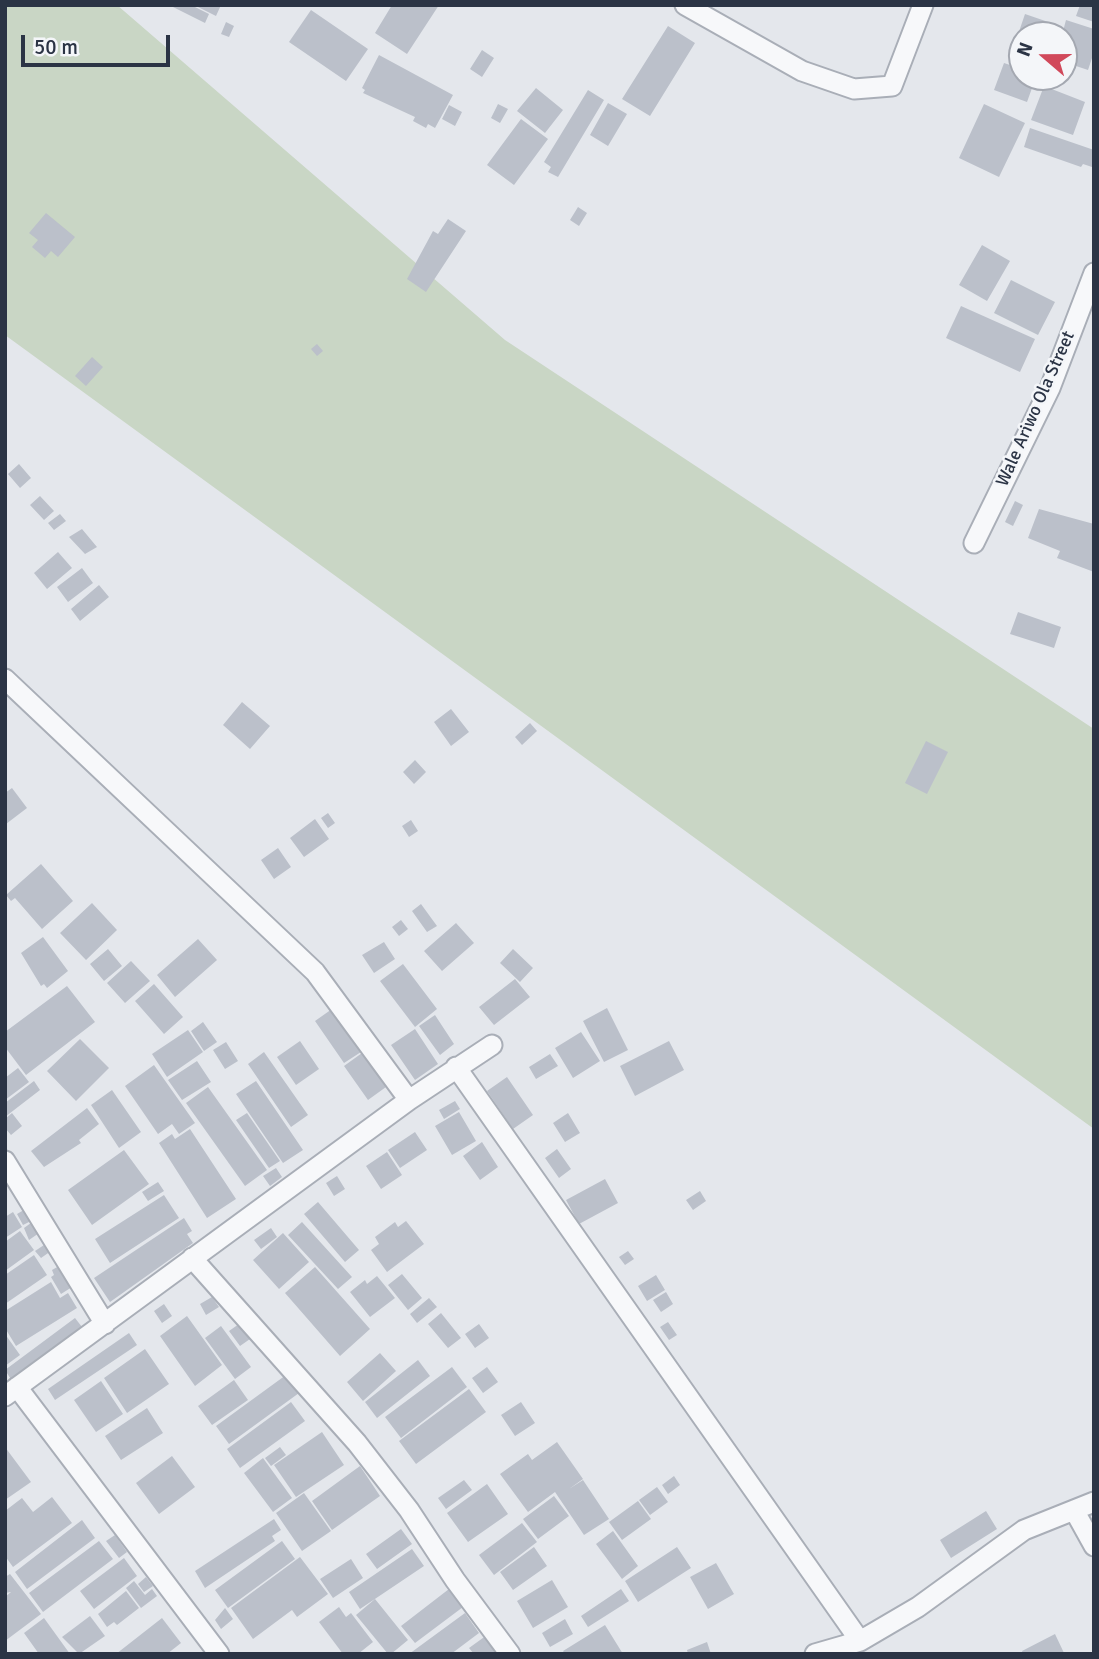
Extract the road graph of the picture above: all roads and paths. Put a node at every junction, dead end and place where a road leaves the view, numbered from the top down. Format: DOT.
graph roads {
  1 [pos="685,5"];
  2 [pos="923,5"];
  3 [pos="1094,273"];
  4 [pos="974,543"];
  5 [pos="5,679"];
  6 [pos="492,1045"];
  7 [pos="456,1067"];
  8 [pos="409,1100"];
  9 [pos="5,1161"];
  10 [pos="192,1258"];
  11 [pos="106,1324"];
  12 [pos="11,1391"];
  13 [pos="1094,1502"];
  14 [pos="1074,1510"];
  15 [pos="1094,1546"];
  16 [pos="860,1641"];
  17 [pos="219,1654"];
  18 [pos="510,1654"];
  19 [pos="815,1654"];
  1 -- 2 [label="street"];
  3 -- 4 [label="street, Wale Ariwo Ola Street"];
  5 -- 8 [label="street"];
  6 -- 7 [label="street"];
  7 -- 8 [label="street"];
  7 -- 16 [label="street"];
  8 -- 10 [label="street"];
  9 -- 11 [label="street"];
  10 -- 11 [label="street"];
  10 -- 18 [label="street"];
  11 -- 12 [label="street"];
  12 -- 17 [label="street"];
  13 -- 14 [label="street"];
  14 -- 15 [label="street"];
  14 -- 16 [label="street"];
  16 -- 19 [label="street"];
}
